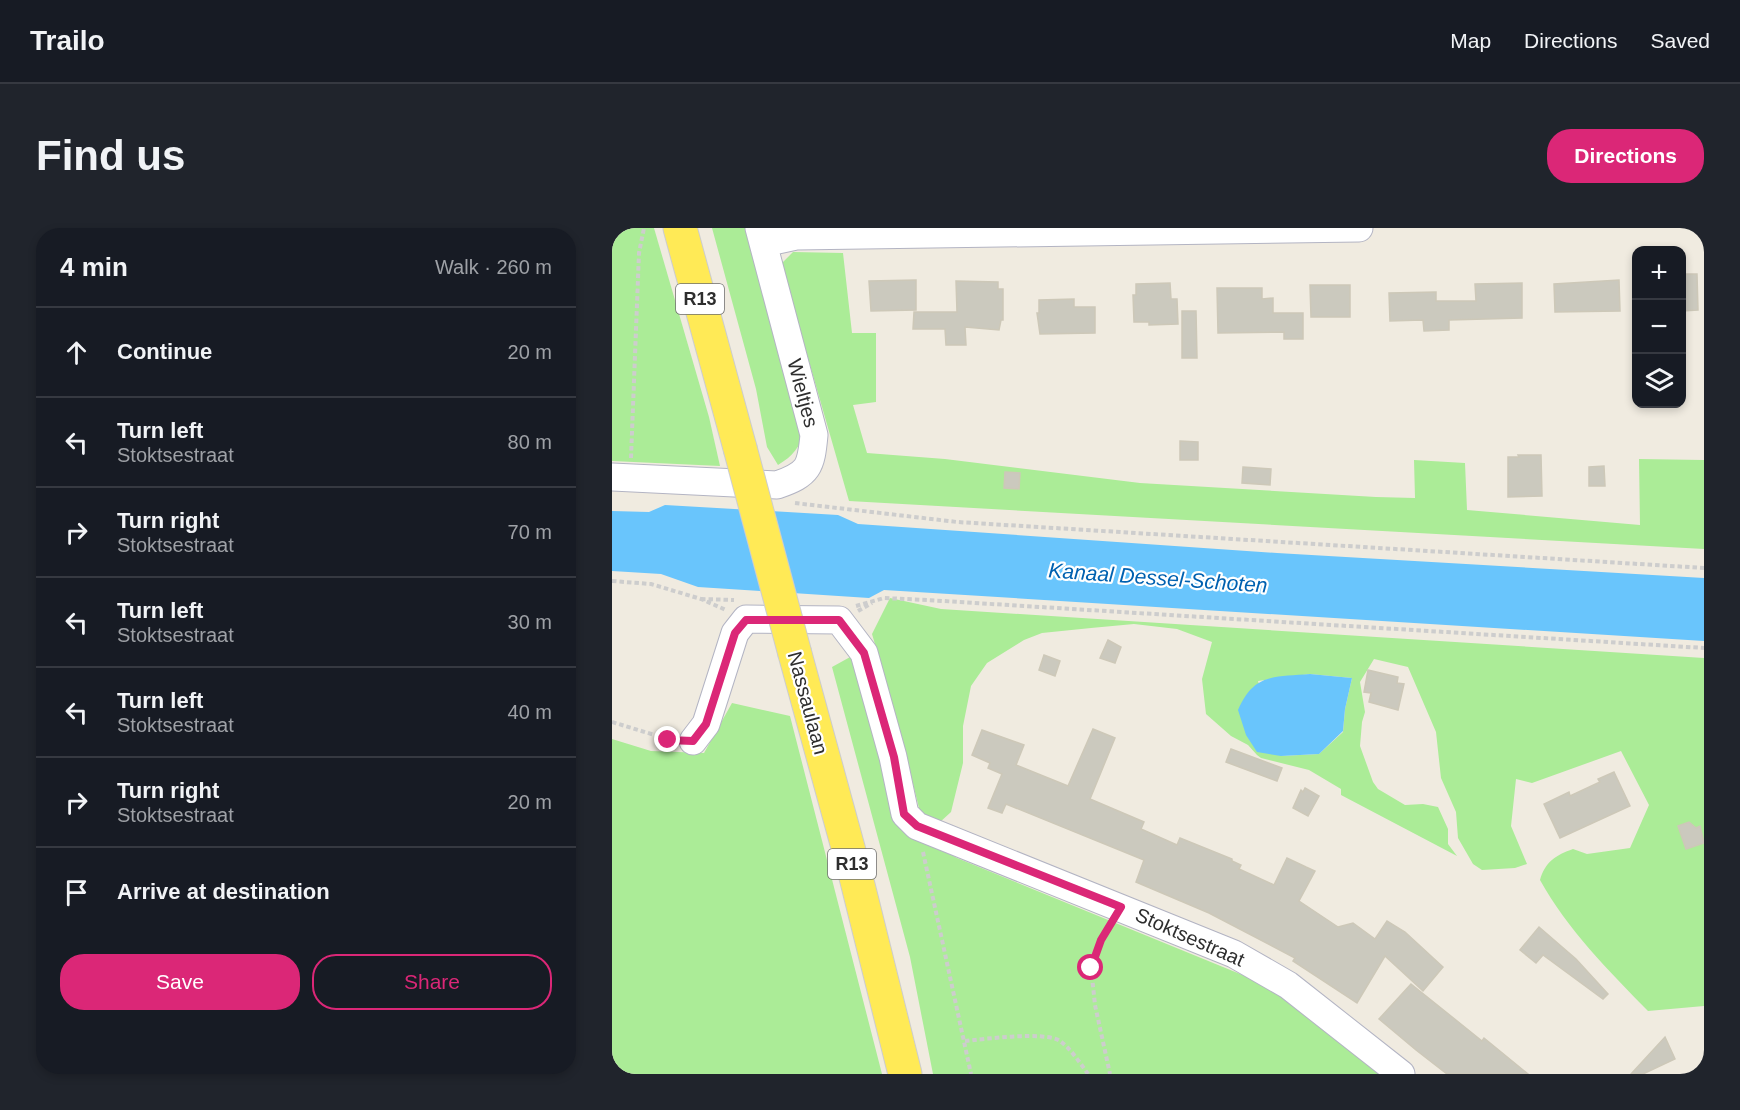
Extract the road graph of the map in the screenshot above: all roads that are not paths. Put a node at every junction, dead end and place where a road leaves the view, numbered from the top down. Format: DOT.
graph roads {
  1 [pos="680,228"];
  2 [pos="1359,228"];
  3 [pos="761,235"];
  4 [pos="621,477"];
  5 [pos="693,741"];
  6 [pos="905,1074"];
  7 [pos="1401,1074"];
  1 -- 6 [label="main road, Nassaulaan / R13, bridge"];
  2 -- 3 [label="street"];
  3 -- 4 [label="street, Wieltjes"];
  5 -- 7 [label="street, Stoktsestraat"];
}
